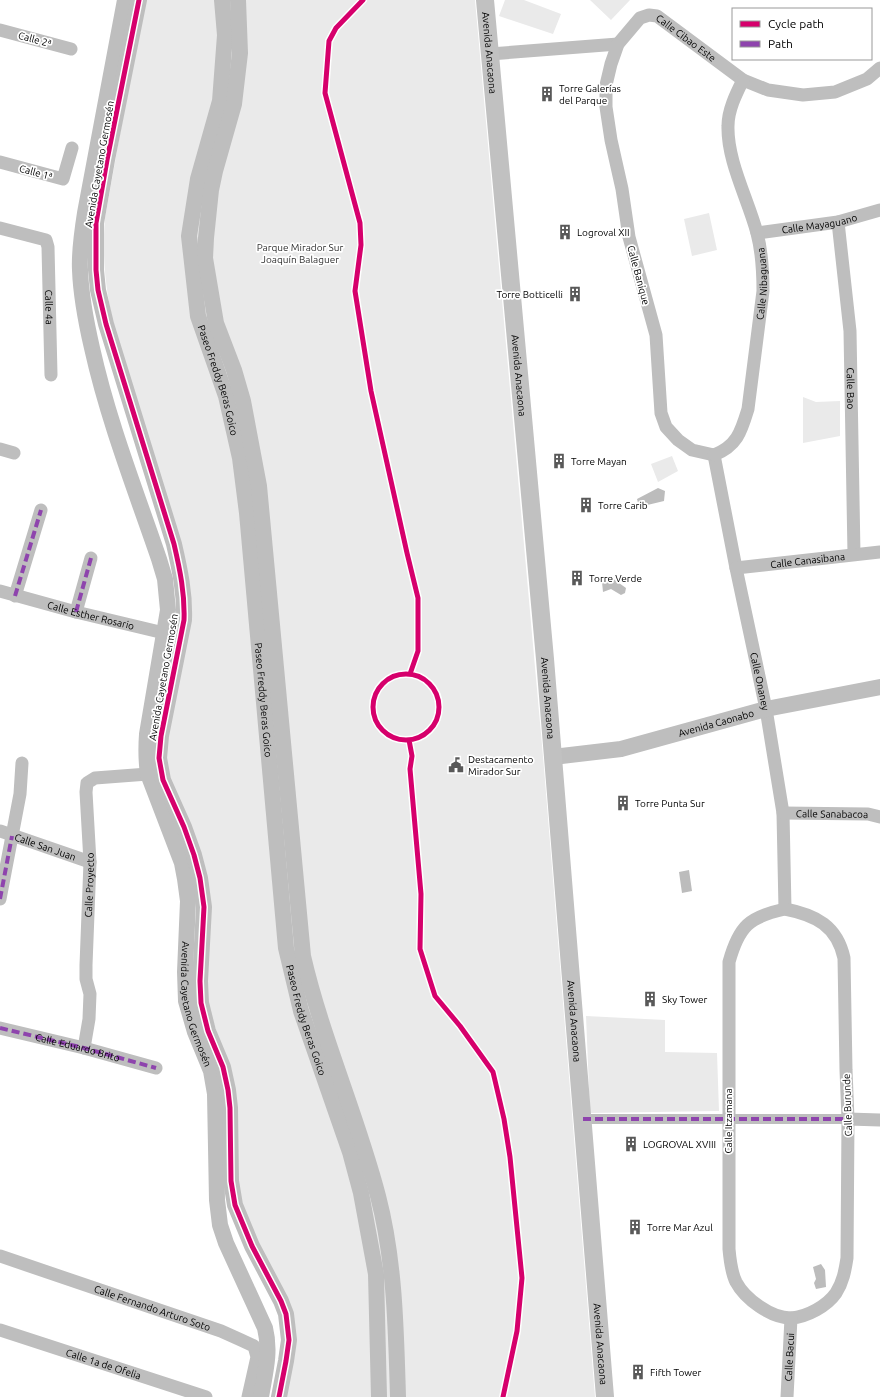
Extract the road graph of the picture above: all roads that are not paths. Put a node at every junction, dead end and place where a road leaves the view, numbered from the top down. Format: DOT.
graph roads {
  1 [pos="125,0"];
  2 [pos="139,0"];
  3 [pos="222,0"];
  4 [pos="238,0"];
  5 [pos="486,0"];
  6 [pos="0,30"];
  7 [pos="618,44"];
  8 [pos="71,49"];
  9 [pos="490,54"];
  10 [pos="880,68"];
  11 [pos="743,80"];
  12 [pos="72,148"];
  13 [pos="0,162"];
  14 [pos="880,210"];
  15 [pos="838,222"];
  16 [pos="0,228"];
  17 [pos="757,233"];
  18 [pos="51,375"];
  19 [pos="0,449"];
  20 [pos="14,453"];
  21 [pos="714,455"];
  22 [pos="41,510"];
  23 [pos="880,552"];
  24 [pos="854,554"];
  25 [pos="91,558"];
  26 [pos="736,568"];
  27 [pos="0,591"];
  28 [pos="15,596"];
  29 [pos="76,612"];
  30 [pos="183,627"];
  31 [pos="164,633"];
  32 [pos="880,687"];
  33 [pos="766,709"];
  34 [pos="553,757"];
  35 [pos="22,762"];
  36 [pos="148,774"];
  37 [pos="783,813"];
  38 [pos="880,817"];
  39 [pos="0,831"];
  40 [pos="12,836"];
  41 [pos="90,862"];
  42 [pos="0,899"];
  43 [pos="785,909"];
  44 [pos="772,912"];
  45 [pos="0,1028"];
  46 [pos="84,1048"];
  47 [pos="156,1068"];
  48 [pos="583,1119"];
  49 [pos="848,1119"];
  50 [pos="728,1120"];
  51 [pos="880,1120"];
  52 [pos="0,1256"];
  53 [pos="791,1318"];
  54 [pos="0,1330"];
  55 [pos="206,1397"];
  56 [pos="248,1397"];
  57 [pos="261,1397"];
  58 [pos="279,1397"];
  59 [pos="379,1397"];
  60 [pos="398,1397"];
  61 [pos="605,1397"];
  62 [pos="787,1397"];
  1 -- 31 [label="street, Avenida Cayetano Germosén"];
  2 -- 30 [label="street, Avenida Cayetano Germosén"];
  3 -- 59 [label="street, Paseo Freddy Beras Goico"];
  4 -- 60 [label="street, Paseo Freddy Beras Goico"];
  5 -- 9 [label="main road, Avenida Anacaona"];
  6 -- 8 [label="street, Calle 2ª"];
  7 -- 9 [label="street"];
  7 -- 11 [label="street, Calle Cibao Este"];
  7 -- 21 [label="street, Calle Banique"];
  9 -- 34 [label="main road, Avenida Anacaona"];
  10 -- 11 [label="street, Calle Cibao Este"];
  11 -- 17 [label="street, Calle Nibaguana"];
  12 -- 13 [label="street, Calle 1ª"];
  14 -- 15 [label="street, Calle Mayaguano"];
  15 -- 17 [label="street, Calle Mayaguano"];
  15 -- 24 [label="street, Calle Bao"];
  16 -- 18 [label="street, Calle 4a"];
  17 -- 21 [label="street, Calle Nibaguana"];
  19 -- 20 [label="street"];
  21 -- 26 [label="street, Calle Onaney"];
  22 -- 28 [label="street"];
  23 -- 24 [label="street, Calle Canasibana"];
  24 -- 26 [label="street, Calle Canasibana"];
  25 -- 29 [label="street"];
  26 -- 33 [label="street, Calle Onaney"];
  27 -- 28 [label="street, Calle Esther Rosario"];
  28 -- 29 [label="street, Calle Esther Rosario"];
  29 -- 31 [label="street, Calle Esther Rosario"];
  30 -- 31 [label="street"];
  30 -- 58 [label="street, Avenida Cayetano Germosén"];
  31 -- 36 [label="street, Avenida Cayetano Germosén"];
  32 -- 33 [label="street, Avenida Caonabo"];
  33 -- 34 [label="street, Avenida Caonabo"];
  33 -- 37 [label="street, Calle Onaney"];
  34 -- 48 [label="main road, Avenida Anacaona"];
  35 -- 40 [label="street"];
  36 -- 41 [label="street, Calle Proyecto"];
  36 -- 57 [label="street, Avenida Cayetano Germosén"];
  37 -- 38 [label="street, Calle Sanabacoa"];
  37 -- 43 [label="street, Calle Onaney"];
  39 -- 40 [label="street, Calle San Juan"];
  40 -- 41 [label="street, Calle San Juan"];
  40 -- 42 [label="street"];
  41 -- 46 [label="street, Calle Proyecto"];
  43 -- 44 [label="street, Calle Burunde"];
  43 -- 49 [label="street, Calle Burunde"];
  44 -- 50 [label="street, Calle Itzamana"];
  45 -- 46 [label="street, Calle Eduardo Brito"];
  46 -- 47 [label="street, Calle Eduardo Brito"];
  48 -- 50 [label="street"];
  48 -- 61 [label="main road, Avenida Anacaona"];
  49 -- 50 [label="street"];
  49 -- 51 [label="street"];
  49 -- 53 [label="street, Calle Burunde"];
  50 -- 53 [label="street, Calle Itzamana"];
  52 -- 56 [label="street, Calle Fernando Arturo Soto"];
  53 -- 62 [label="street, Calle Bacui"];
  54 -- 55 [label="street, Calle 1a de Ofelia"];
}
